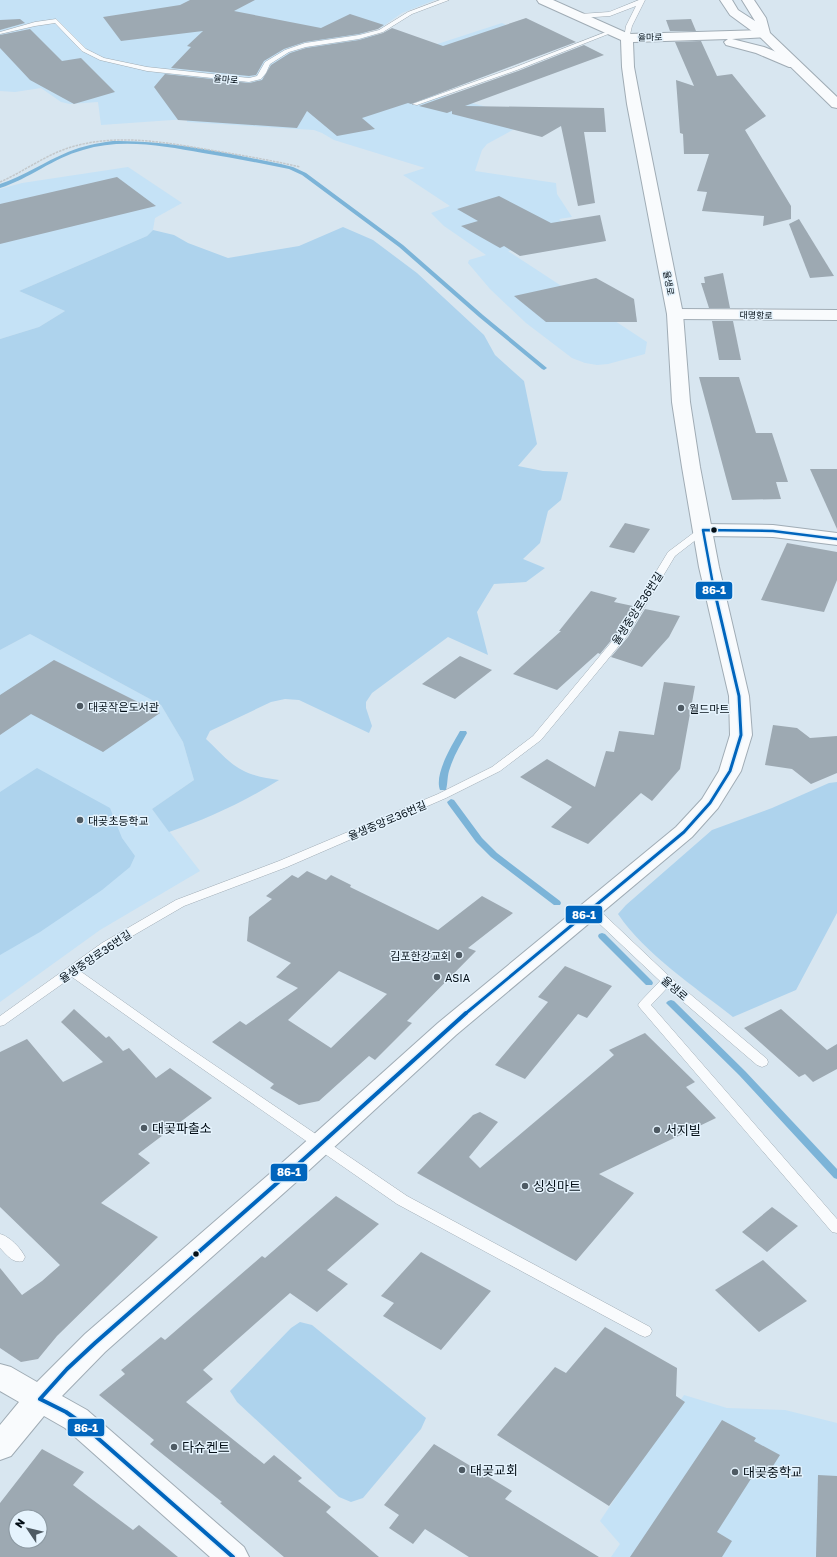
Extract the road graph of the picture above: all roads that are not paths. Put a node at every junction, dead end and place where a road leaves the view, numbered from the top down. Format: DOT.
graph roads {
  1 [pos="446,0"];
  2 [pos="543,0"];
  3 [pos="726,0"];
  4 [pos="748,0"];
  5 [pos="641,1"];
  6 [pos="734,12"];
  7 [pos="580,16"];
  8 [pos="2,33"];
  9 [pos="620,34"];
  10 [pos="764,34"];
  11 [pos="694,36"];
  12 [pos="794,64"];
  13 [pos="415,104"];
  14 [pos="837,104"];
  15 [pos="675,314"];
  16 [pos="837,316"];
  17 [pos="703,530"];
  18 [pos="837,539"];
  19 [pos="592,910"];
  20 [pos="72,971"];
  21 [pos="667,981"];
  22 [pos="0,1022"];
  23 [pos="762,1062"];
  24 [pos="320,1144"];
  25 [pos="837,1228"];
  26 [pos="0,1239"];
  27 [pos="18,1257"];
  28 [pos="645,1331"];
  29 [pos="0,1376"];
  30 [pos="40,1399"];
  31 [pos="0,1447"];
  32 [pos="233,1557"];
  1 -- 8 [label="lane, 율마로"];
  2 -- 7 [label="street, 율마로"];
  3 -- 6 [label="street"];
  4 -- 10 [label="street"];
  5 -- 7 [label="lane"];
  5 -- 9 [label="lane"];
  6 -- 10 [label="street"];
  6 -- 11 [label="street"];
  7 -- 9 [label="street, 율마로"];
  9 -- 11 [label="street, 율마로"];
  9 -- 13 [label="lane"];
  9 -- 15 [label="street, 율생로"];
  10 -- 11 [label="street, 율마로"];
  10 -- 12 [label="street"];
  11 -- 12 [label="street"];
  12 -- 14 [label="street"];
  15 -- 16 [label="street, 대명항로"];
  15 -- 17 [label="street, 율생로"];
  17 -- 18 [label="street"];
  17 -- 19 [label="street, 율생로"];
  17 -- 20 [label="lane, 율생중앙로36번길"];
  19 -- 21 [label="lane, 율생로"];
  19 -- 24 [label="street, 율생로"];
  20 -- 22 [label="lane, 율생중앙로36번길"];
  20 -- 24 [label="lane"];
  21 -- 23 [label="lane, 율생로"];
  21 -- 25 [label="lane"];
  24 -- 28 [label="lane"];
  24 -- 30 [label="street, 율생로"];
  26 -- 27 [label="lane"];
  29 -- 30 [label="street"];
  30 -- 31 [label="street, 율생로"];
  30 -- 32 [label="street"];
}
